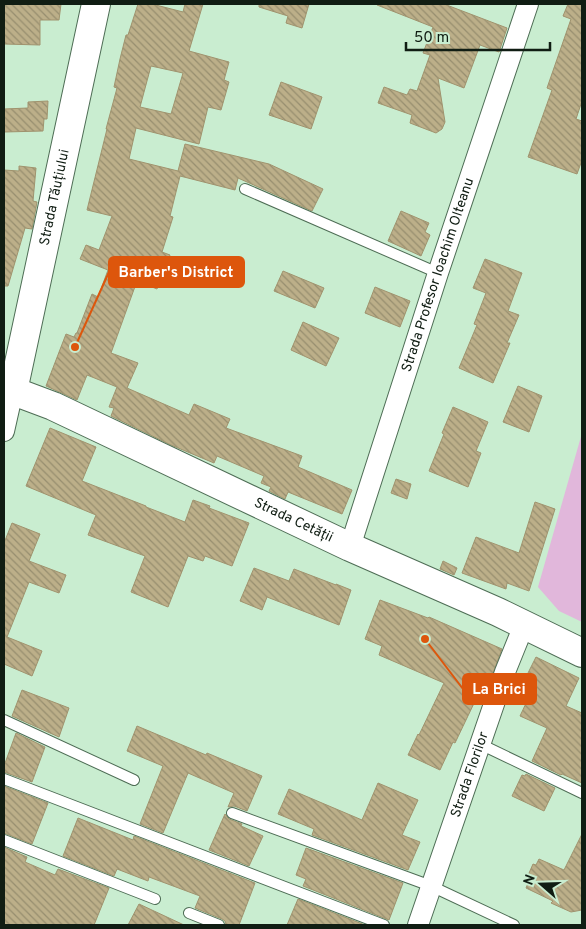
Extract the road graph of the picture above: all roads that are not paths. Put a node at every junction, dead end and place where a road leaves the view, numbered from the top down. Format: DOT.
graph roads {
  1 [pos="96,4"];
  2 [pos="528,4"];
  3 [pos="245,189"];
  4 [pos="438,273"];
  5 [pos="9,391"];
  6 [pos="4,431"];
  7 [pos="350,547"];
  8 [pos="524,626"];
  9 [pos="582,653"];
  10 [pos="4,720"];
  11 [pos="480,744"];
  12 [pos="4,779"];
  13 [pos="134,780"];
  14 [pos="582,793"];
  15 [pos="232,813"];
  16 [pos="4,840"];
  17 [pos="431,886"];
  18 [pos="155,899"];
  19 [pos="189,913"];
  20 [pos="219,925"];
  21 [pos="384,925"];
  22 [pos="418,925"];
  23 [pos="514,925"];
  1 -- 5 [label="street, Strada Tăuțiului"];
  2 -- 4 [label="street, Strada Profesor Ioachim Olteanu"];
  3 -- 4 [label="lane"];
  4 -- 7 [label="street, Strada Profesor Ioachim Olteanu"];
  5 -- 6 [label="street"];
  5 -- 7 [label="street, Strada Cetății"];
  7 -- 8 [label="street, Strada Cetății"];
  8 -- 9 [label="street, Strada Cetății"];
  8 -- 11 [label="street, Strada Florilor"];
  10 -- 13 [label="lane"];
  11 -- 14 [label="lane"];
  11 -- 17 [label="street, Strada Florilor"];
  12 -- 21 [label="lane"];
  15 -- 17 [label="lane"];
  16 -- 18 [label="lane"];
  17 -- 22 [label="street, Strada Florilor"];
  17 -- 23 [label="lane"];
  19 -- 20 [label="lane"];
}
